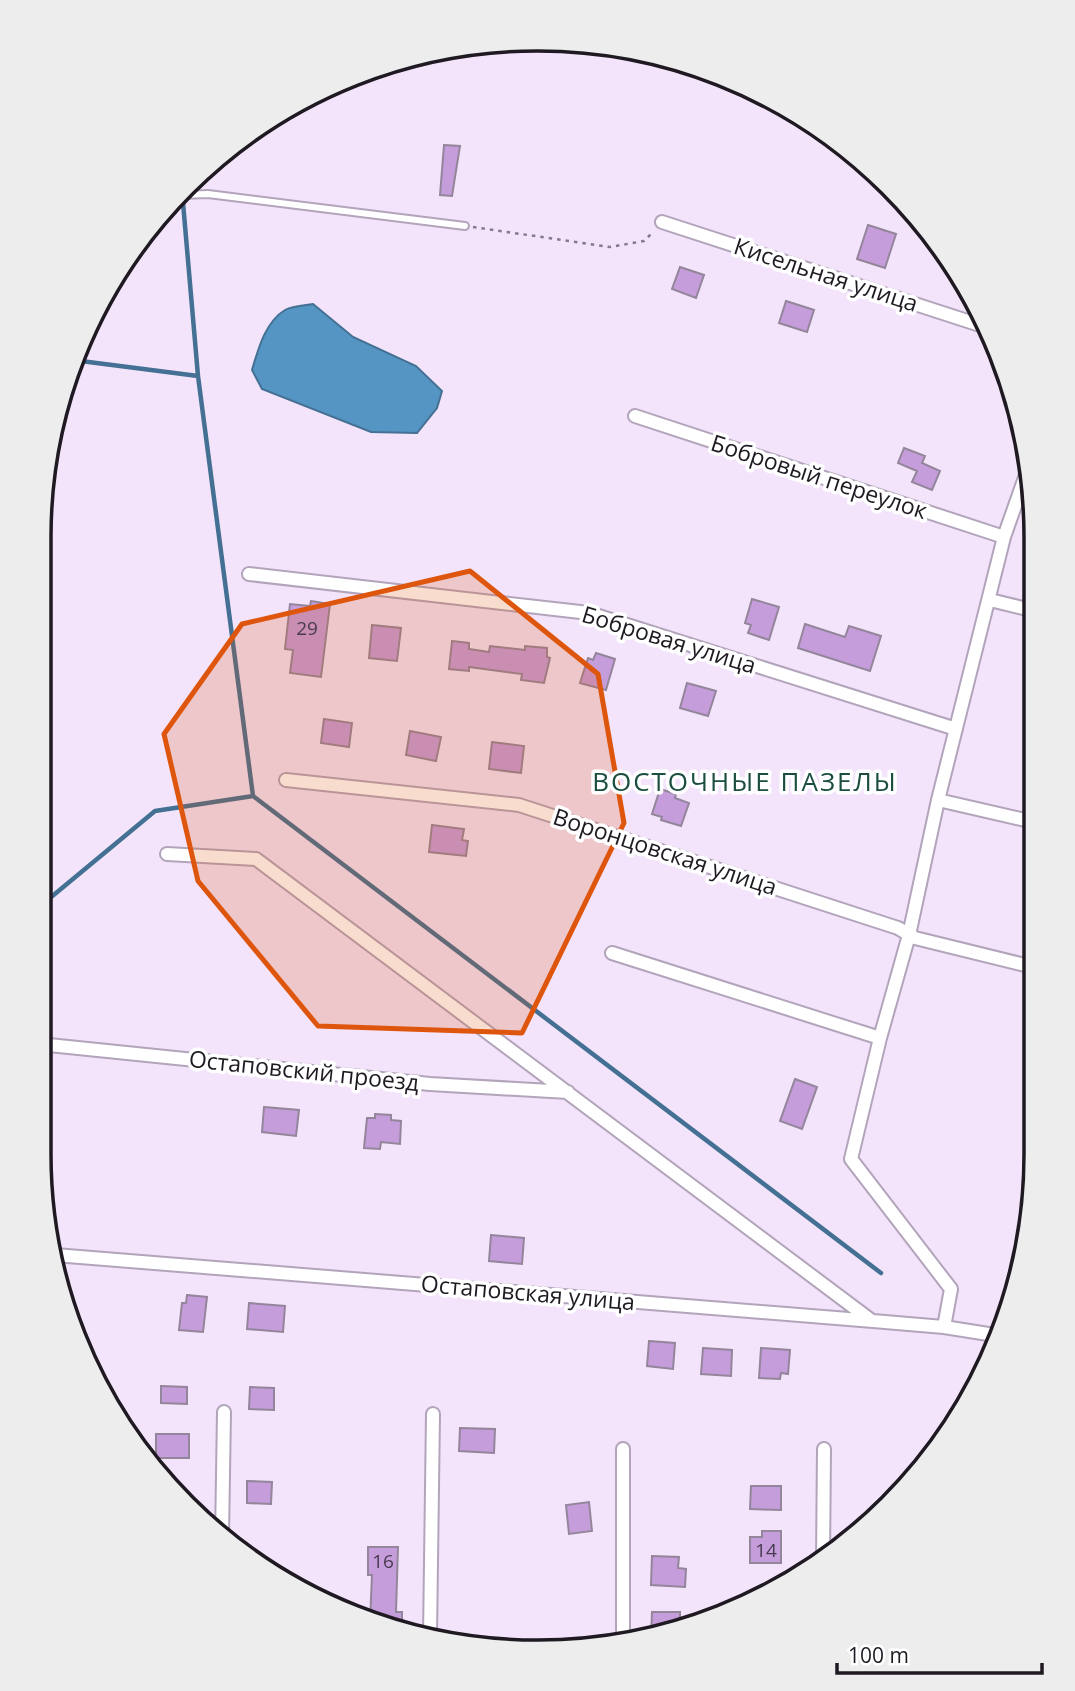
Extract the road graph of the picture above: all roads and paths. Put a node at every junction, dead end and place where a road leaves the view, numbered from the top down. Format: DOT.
graph roads {
  1 [pos="192,195"];
  2 [pos="662,222"];
  3 [pos="465,226"];
  4 [pos="975,323"];
  5 [pos="635,416"];
  6 [pos="1021,488"];
  7 [pos="1004,537"];
  8 [pos="249,574"];
  9 [pos="990,600"];
  10 [pos="1024,608"];
  11 [pos="956,729"];
  12 [pos="286,780"];
  13 [pos="938,800"];
  14 [pos="1024,820"];
  15 [pos="167,854"];
  16 [pos="909,935"];
  17 [pos="612,953"];
  18 [pos="1024,965"];
  19 [pos="880,1038"];
  20 [pos="51,1045"];
  21 [pos="569,1092"];
  22 [pos="62,1256"];
  23 [pos="873,1321"];
  24 [pos="944,1327"];
  25 [pos="989,1334"];
  26 [pos="224,1412"];
  27 [pos="433,1413"];
  28 [pos="824,1448"];
  29 [pos="623,1449"];
  30 [pos="222,1524"];
  31 [pos="823,1548"];
  32 [pos="430,1628"];
  33 [pos="622,1633"];
  1 -- 3 [label="lane"];
  2 -- 3 [label="path"];
  2 -- 4 [label="street, Кисельная улица"];
  5 -- 7 [label="street, Бобровый переулок"];
  6 -- 7 [label="street"];
  7 -- 9 [label="street"];
  8 -- 11 [label="street, Бобровая улица"];
  9 -- 10 [label="street"];
  9 -- 11 [label="street"];
  11 -- 13 [label="street"];
  12 -- 16 [label="street, Воронцовская улица"];
  13 -- 14 [label="street"];
  13 -- 16 [label="street"];
  15 -- 21 [label="street"];
  16 -- 18 [label="street, Воронцовская улица"];
  16 -- 19 [label="street"];
  17 -- 19 [label="street"];
  19 -- 24 [label="street"];
  20 -- 21 [label="street, Остаповский проезд"];
  21 -- 23 [label="street"];
  22 -- 23 [label="street, Остаповская улица"];
  23 -- 24 [label="street, Остаповская улица"];
  24 -- 25 [label="street, Остаповская улица"];
  26 -- 30 [label="street"];
  27 -- 32 [label="street"];
  28 -- 31 [label="street"];
  29 -- 33 [label="street"];
}
